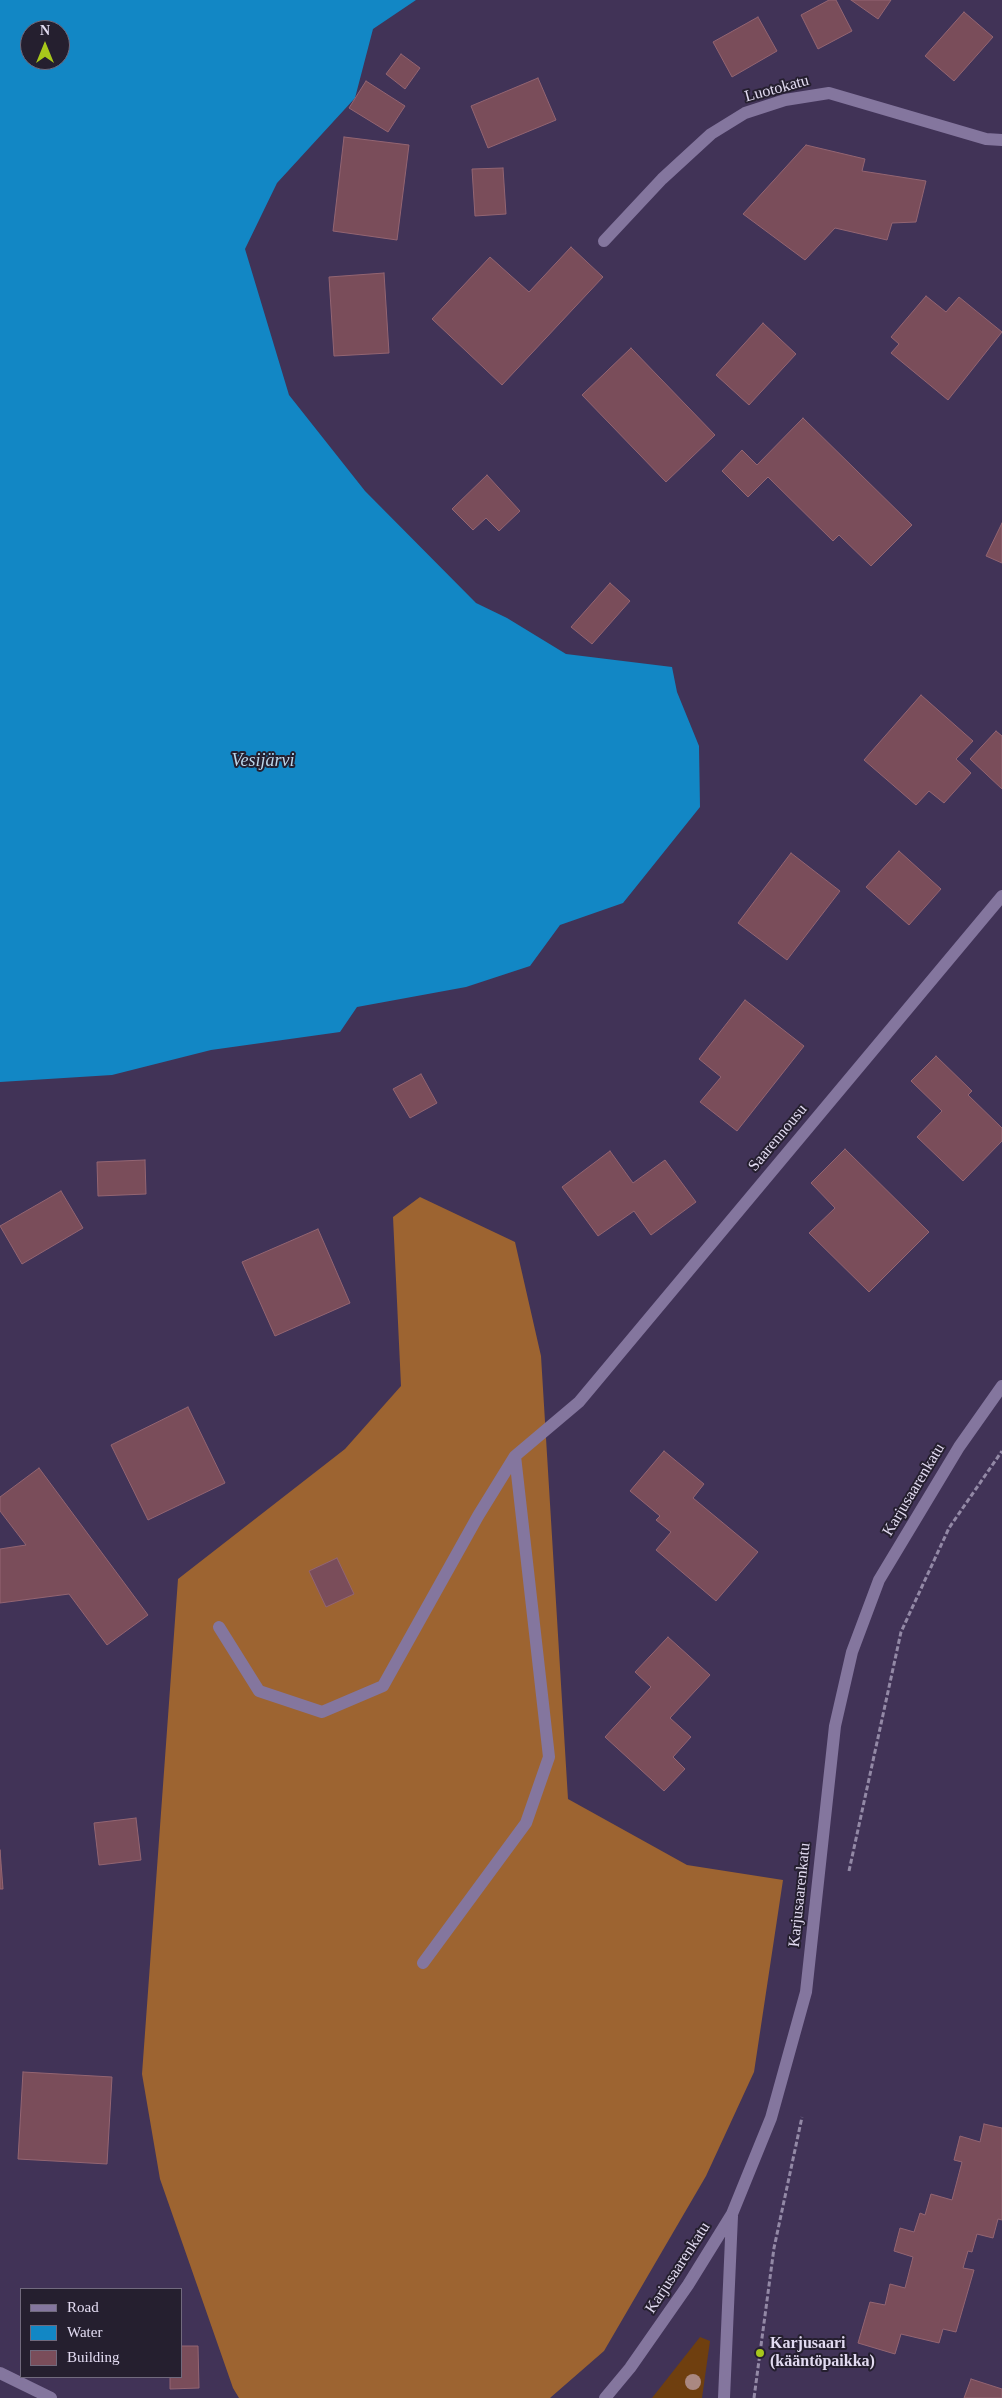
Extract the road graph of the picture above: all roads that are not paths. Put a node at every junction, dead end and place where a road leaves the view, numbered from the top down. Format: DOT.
graph roads {
  1 [pos="1002,140"];
  2 [pos="604,241"];
  3 [pos="1002,896"];
  4 [pos="1002,1386"];
  5 [pos="515,1456"];
  6 [pos="219,1627"];
  7 [pos="423,1963"];
  8 [pos="732,2214"];
  9 [pos="0,2373"];
  10 [pos="52,2398"];
  11 [pos="605,2398"];
  12 [pos="724,2398"];
  1 -- 2 [label="street, Luotokatu"];
  3 -- 5 [label="street, Saarennousu"];
  4 -- 8 [label="street, Karjusaarenkatu"];
  5 -- 6 [label="street, Saarennousu"];
  5 -- 7 [label="street"];
  8 -- 11 [label="street, Karjusaarenkatu"];
  8 -- 12 [label="street"];
  9 -- 10 [label="street"];
}
